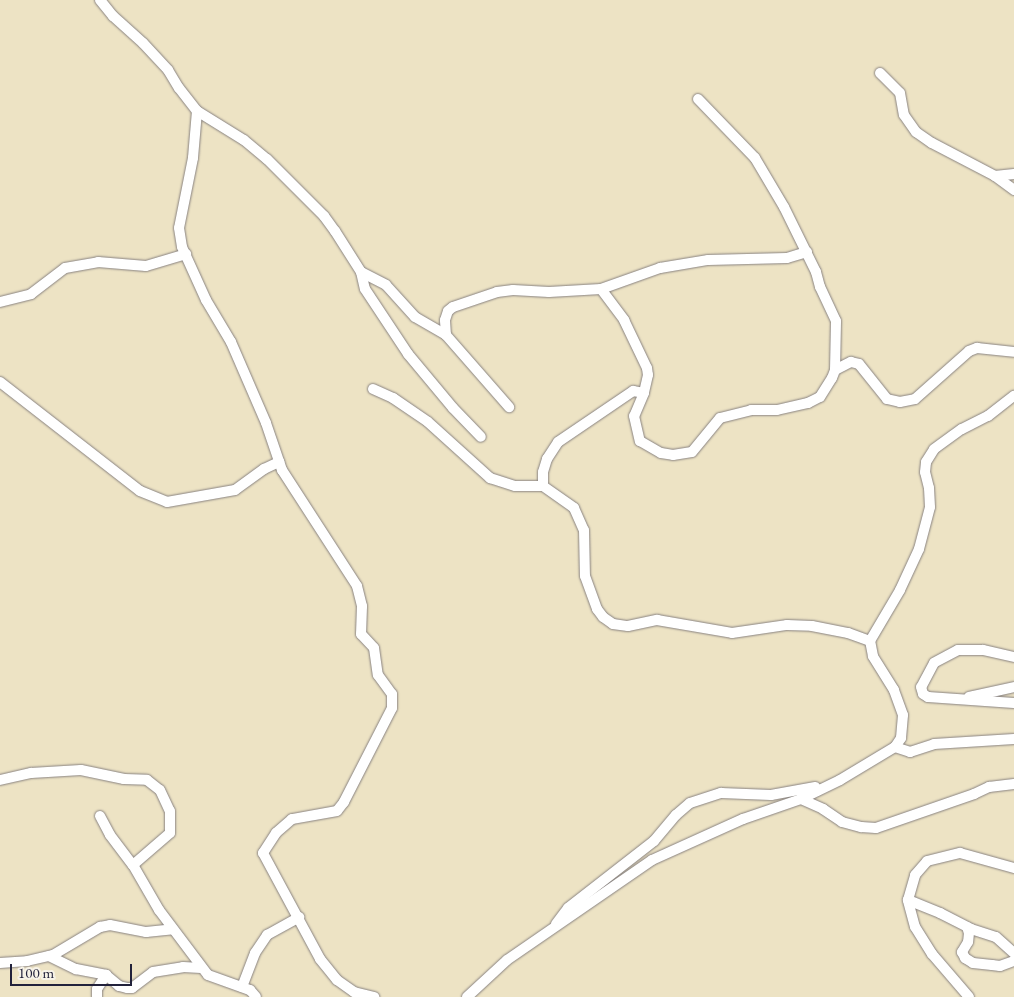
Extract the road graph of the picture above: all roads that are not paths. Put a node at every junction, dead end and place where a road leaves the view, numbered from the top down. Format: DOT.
graph roads {
  1 [pos="100,0"];
  2 [pos="880,73"];
  3 [pos="698,99"];
  4 [pos="197,112"];
  5 [pos="1014,174"];
  6 [pos="995,176"];
  7 [pos="1014,190"];
  8 [pos="807,252"];
  9 [pos="186,254"];
  10 [pos="361,272"];
  11 [pos="601,289"];
  12 [pos="0,302"];
  13 [pos="446,335"];
  14 [pos="1014,352"];
  15 [pos="835,370"];
  16 [pos="0,382"];
  17 [pos="373,389"];
  18 [pos="644,393"];
  19 [pos="1014,396"];
  20 [pos="509,407"];
  21 [pos="481,437"];
  22 [pos="279,462"];
  23 [pos="542,486"];
  24 [pos="870,641"];
  25 [pos="1014,657"];
  26 [pos="1014,687"];
  27 [pos="953,700"];
  28 [pos="1014,703"];
  29 [pos="1014,739"];
  30 [pos="895,747"];
  31 [pos="0,780"];
  32 [pos="1014,784"];
  33 [pos="826,785"];
  34 [pos="801,799"];
  35 [pos="100,816"];
  36 [pos="133,865"];
  37 [pos="1014,868"];
  38 [pos="908,900"];
  39 [pos="299,917"];
  40 [pos="967,927"];
  41 [pos="173,929"];
  42 [pos="551,930"];
  43 [pos="1014,953"];
  44 [pos="49,956"];
  45 [pos="1014,961"];
  46 [pos="0,963"];
  47 [pos="201,968"];
  48 [pos="106,976"];
  49 [pos="242,987"];
  50 [pos="97,997"];
  51 [pos="256,997"];
  52 [pos="374,997"];
  53 [pos="467,997"];
  54 [pos="969,997"];
  1 -- 4 [label="street"];
  2 -- 6 [label="street"];
  3 -- 8 [label="street"];
  4 -- 9 [label="street"];
  4 -- 10 [label="street"];
  5 -- 6 [label="street"];
  6 -- 7 [label="street"];
  8 -- 11 [label="street"];
  8 -- 15 [label="street"];
  9 -- 12 [label="street"];
  9 -- 22 [label="street"];
  10 -- 13 [label="street"];
  10 -- 21 [label="street"];
  11 -- 13 [label="street"];
  11 -- 18 [label="street"];
  13 -- 20 [label="street"];
  14 -- 15 [label="street"];
  15 -- 18 [label="street"];
  16 -- 22 [label="street"];
  17 -- 23 [label="street"];
  18 -- 23 [label="street"];
  19 -- 24 [label="street"];
  22 -- 39 [label="street"];
  23 -- 24 [label="street"];
  24 -- 30 [label="street"];
  25 -- 27 [label="street"];
  26 -- 27 [label="street"];
  27 -- 28 [label="street"];
  29 -- 30 [label="street"];
  30 -- 33 [label="street"];
  31 -- 36 [label="street"];
  32 -- 34 [label="street"];
  33 -- 34 [label="street"];
  33 -- 42 [label="street"];
  34 -- 42 [label="street"];
  35 -- 36 [label="street"];
  36 -- 41 [label="street"];
  37 -- 38 [label="street"];
  38 -- 40 [label="street"];
  38 -- 54 [label="street"];
  39 -- 49 [label="street"];
  39 -- 52 [label="street"];
  40 -- 43 [label="street"];
  40 -- 45 [label="street"];
  41 -- 44 [label="street"];
  41 -- 47 [label="street"];
  42 -- 53 [label="street"];
  44 -- 46 [label="street"];
  44 -- 48 [label="street"];
  47 -- 48 [label="street"];
  47 -- 49 [label="street"];
  48 -- 50 [label="street"];
  49 -- 51 [label="street"];
}
